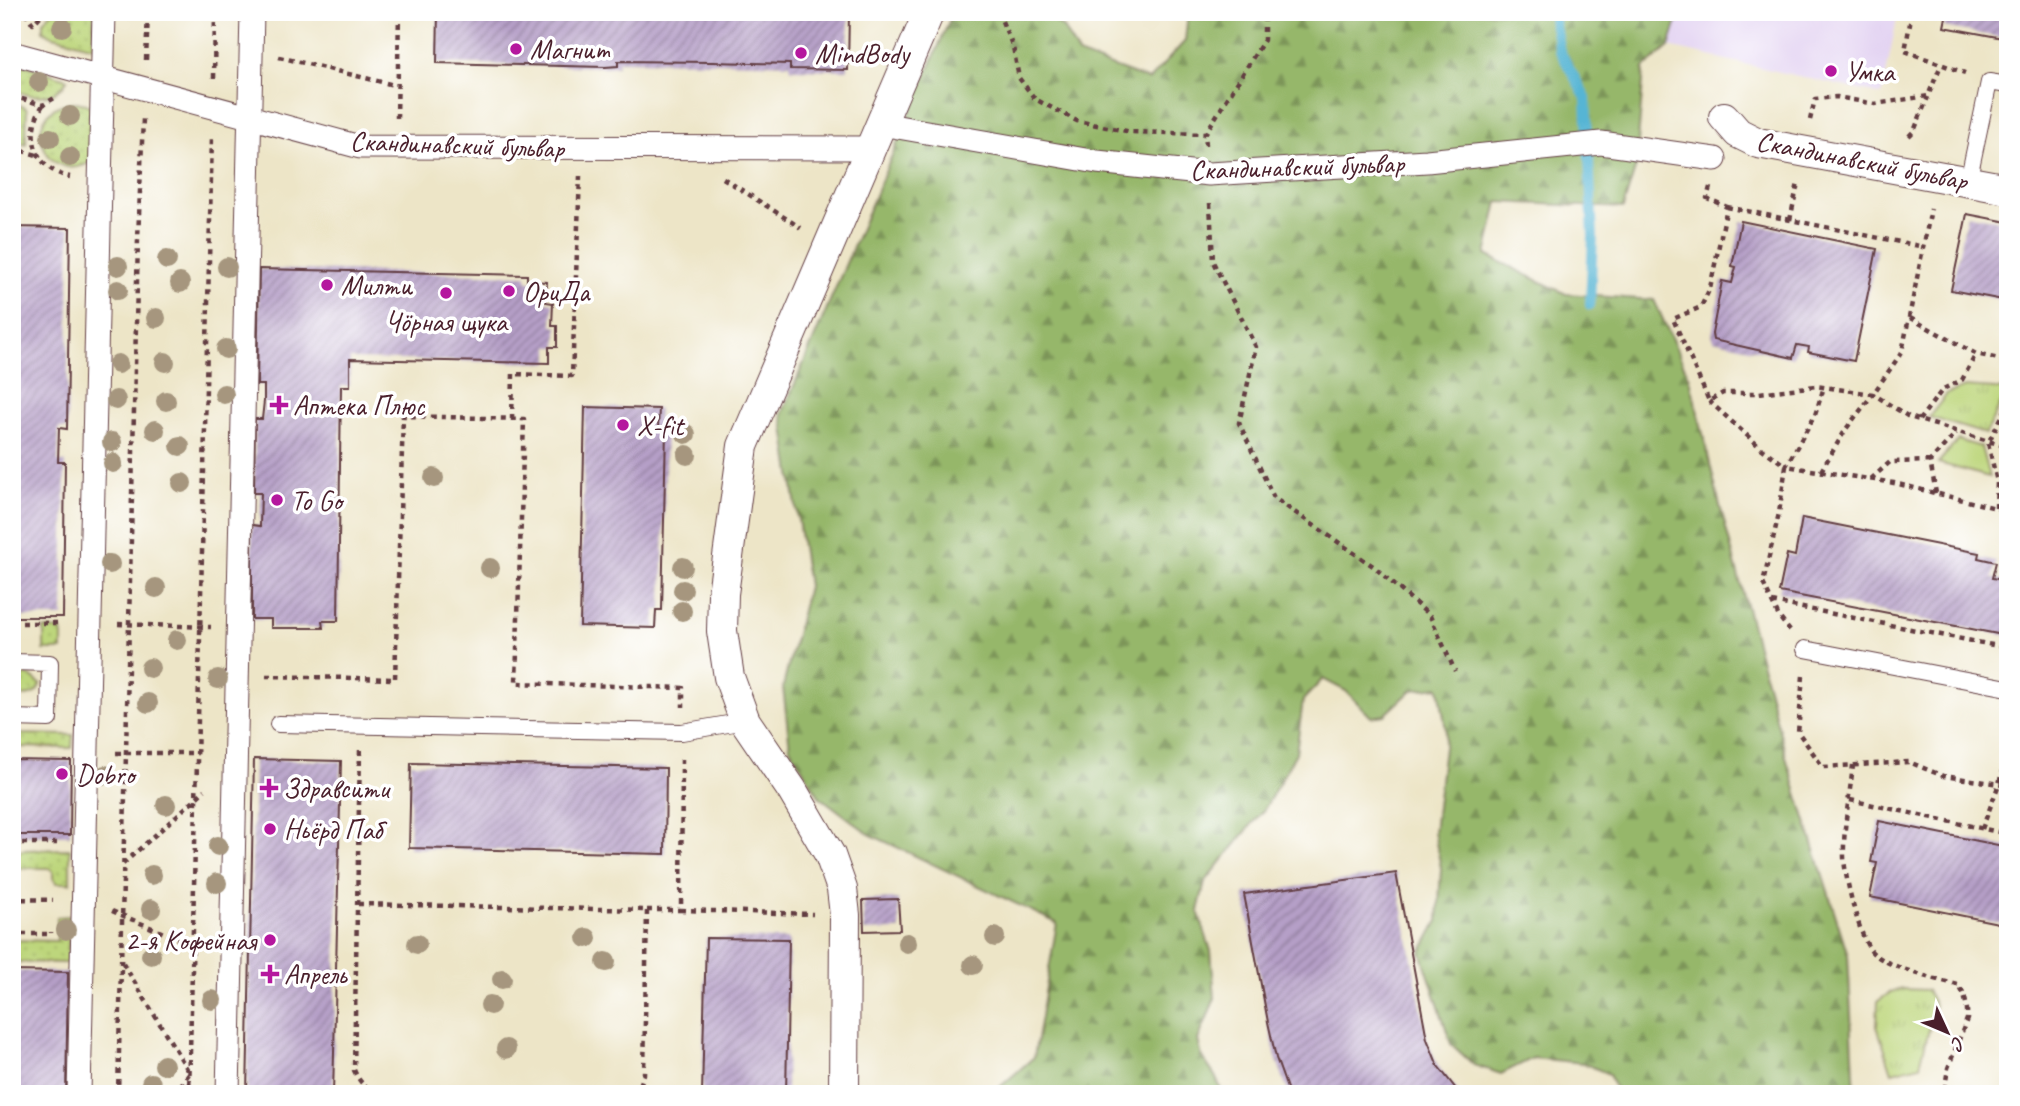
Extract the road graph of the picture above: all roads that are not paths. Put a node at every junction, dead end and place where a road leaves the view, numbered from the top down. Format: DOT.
graph roads {
  1 [pos="104,12"];
  2 [pos="252,12"];
  3 [pos="929,12"];
  4 [pos="12,53"];
  5 [pos="103,78"];
  6 [pos="2008,85"];
  7 [pos="1724,117"];
  8 [pos="249,118"];
  9 [pos="876,136"];
  10 [pos="1716,159"];
  11 [pos="1968,182"];
  12 [pos="2008,189"];
  13 [pos="1805,649"];
  14 [pos="12,663"];
  15 [pos="2008,688"];
  16 [pos="12,718"];
  17 [pos="745,721"];
  18 [pos="278,724"];
  19 [pos="79,1094"];
  20 [pos="228,1094"];
  21 [pos="844,1094"];
  1 -- 5 [label="street"];
  2 -- 8 [label="street"];
  3 -- 9 [label="street"];
  4 -- 5 [label="street, Скандинавский бульвар"];
  5 -- 8 [label="street, Скандинавский бульвар"];
  5 -- 19 [label="street"];
  6 -- 11 [label="lane"];
  7 -- 11 [label="street, Скандинавский бульвар"];
  8 -- 9 [label="street, Скандинавский бульвар"];
  8 -- 20 [label="street"];
  9 -- 10 [label="street, Скандинавский бульвар"];
  9 -- 17 [label="street"];
  11 -- 12 [label="street, Скандинавский бульвар"];
  13 -- 15 [label="lane"];
  14 -- 16 [label="lane"];
  17 -- 18 [label="lane"];
  17 -- 21 [label="street"];
}
